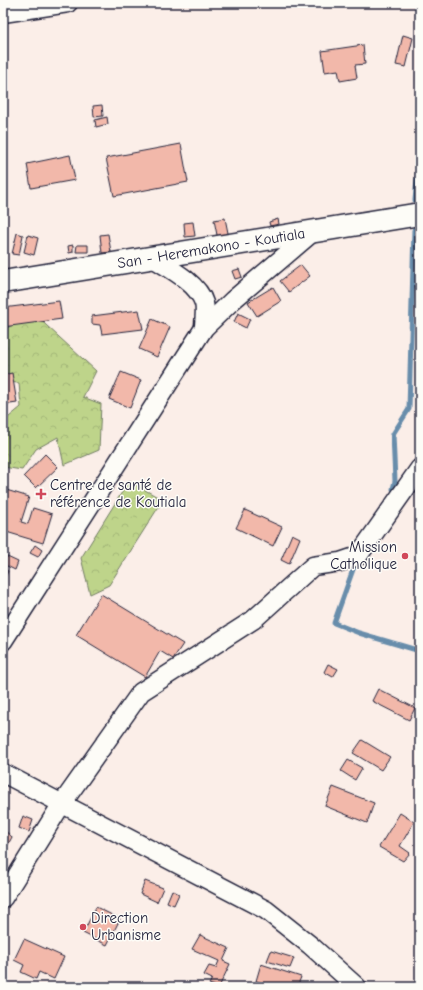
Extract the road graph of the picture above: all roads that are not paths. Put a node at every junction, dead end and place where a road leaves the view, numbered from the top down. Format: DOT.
graph roads {
  1 [pos="68,3"];
  2 [pos="41,6"];
  3 [pos="3,12"];
  4 [pos="420,214"];
  5 [pos="314,231"];
  6 [pos="153,258"];
  7 [pos="3,282"];
  8 [pos="204,328"];
  9 [pos="420,468"];
  10 [pos="3,641"];
  11 [pos="3,773"];
  12 [pos="61,805"];
  13 [pos="3,898"];
  14 [pos="357,987"];
  1 -- 2 [label="street"];
  2 -- 3 [label="street"];
  4 -- 5 [label="main road, San - Heremakono - Koutiala"];
  5 -- 6 [label="main road, San - Heremakono - Koutiala"];
  5 -- 8 [label="street"];
  6 -- 7 [label="main road, San - Heremakono - Koutiala"];
  6 -- 8 [label="street"];
  8 -- 10 [label="street"];
  9 -- 12 [label="street"];
  11 -- 12 [label="street"];
  12 -- 13 [label="street"];
  12 -- 14 [label="street"];
}
